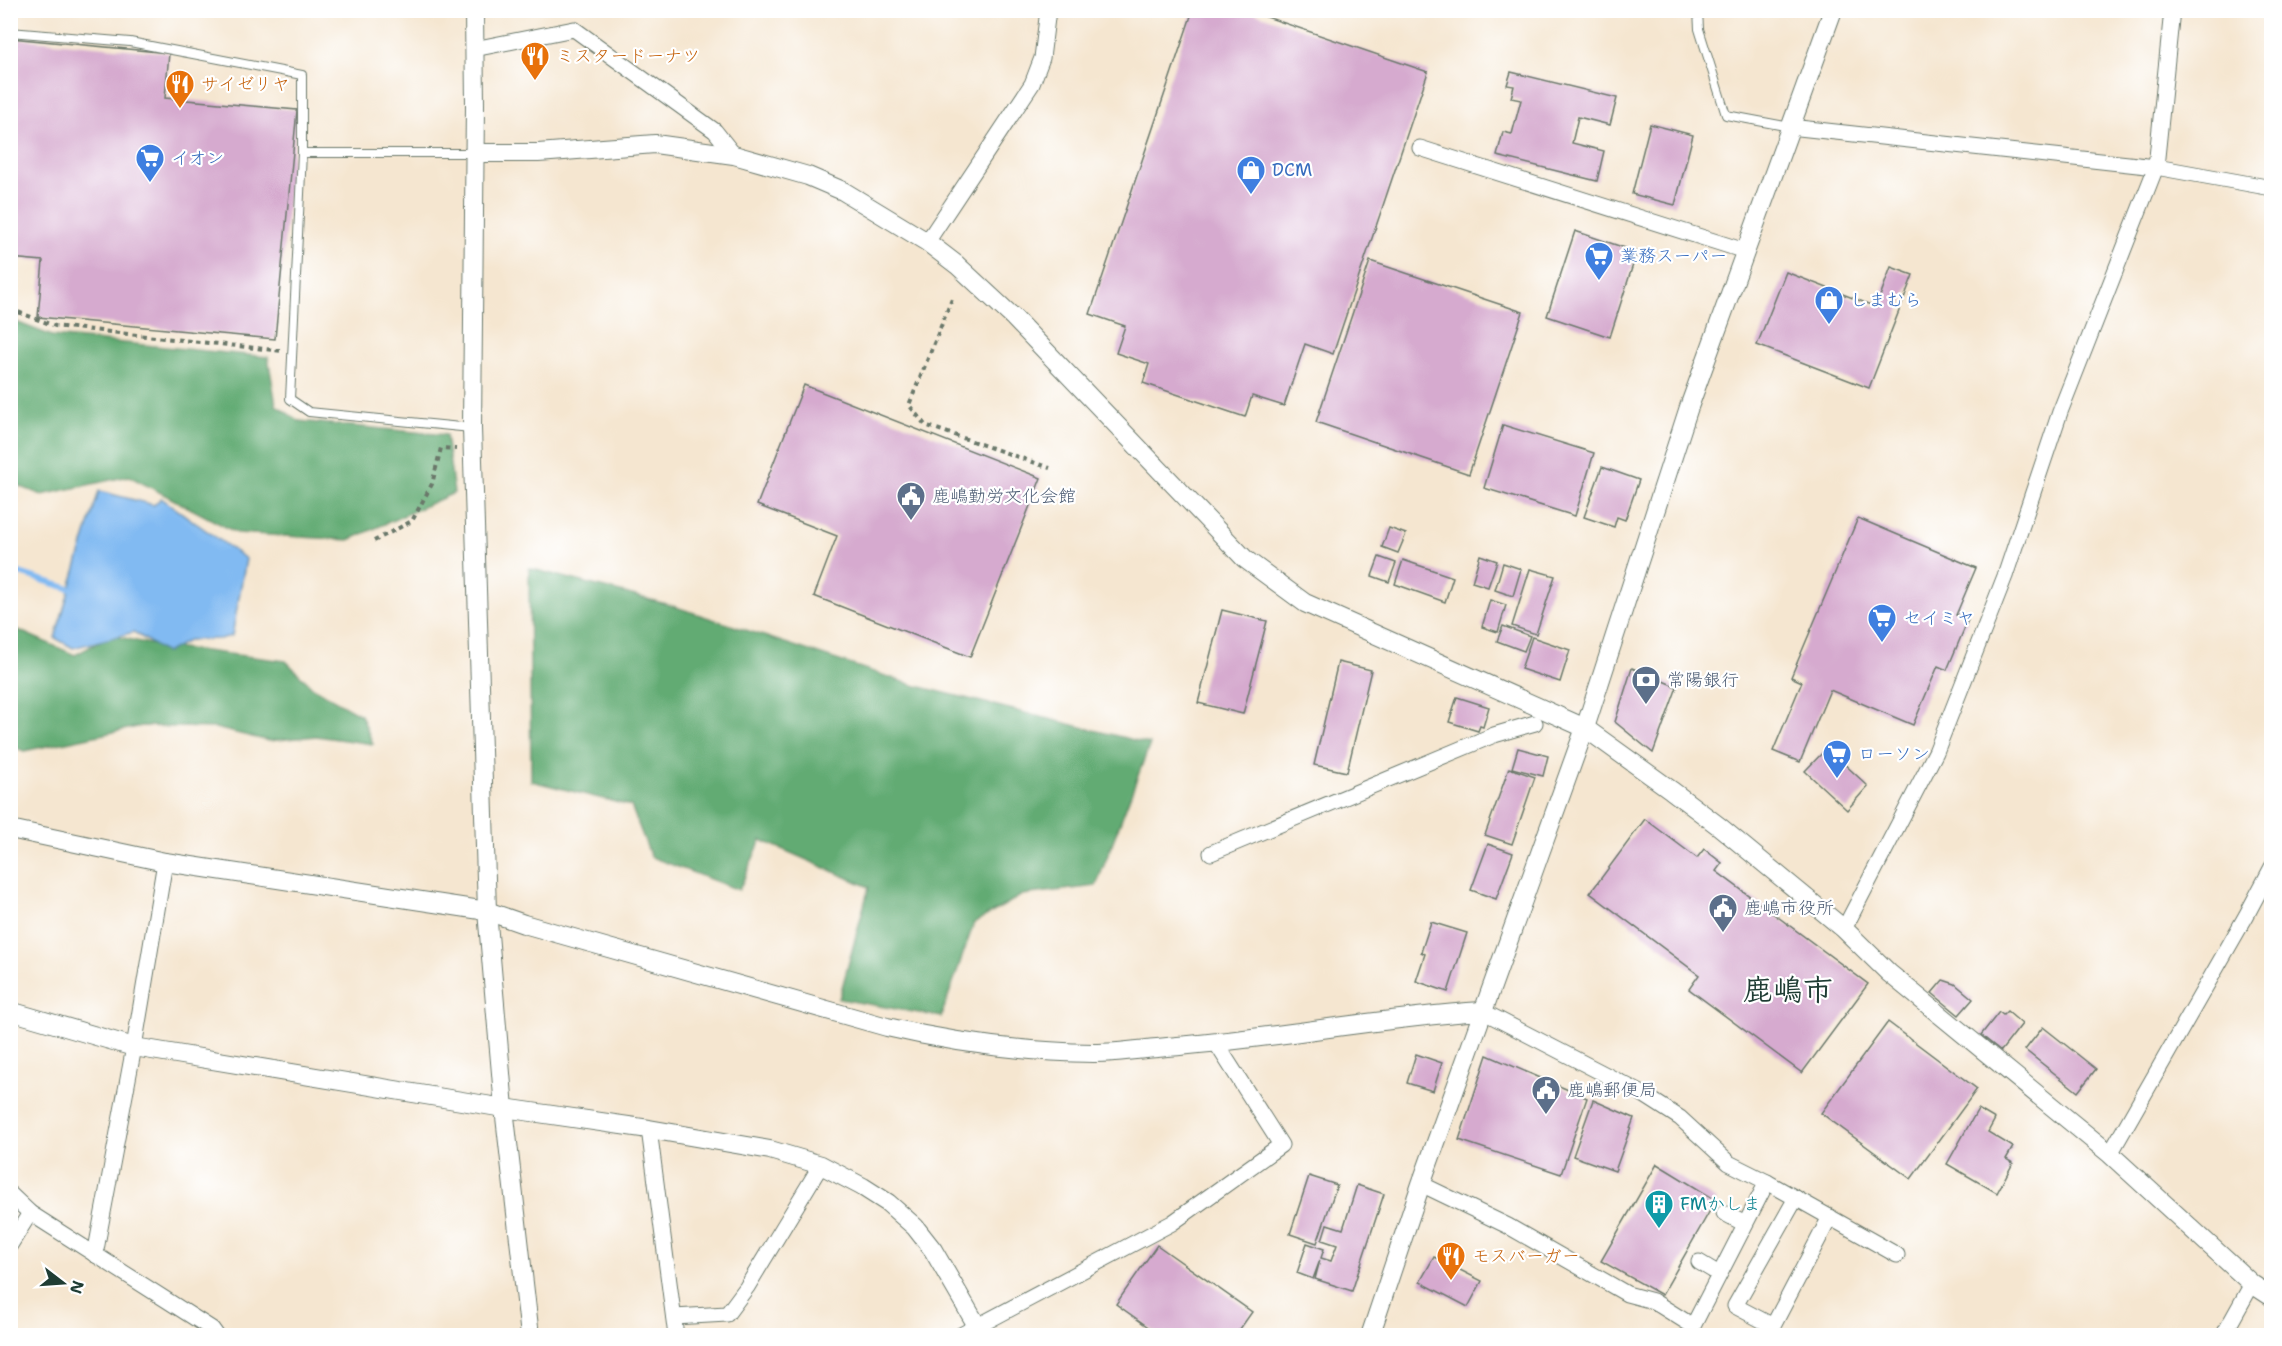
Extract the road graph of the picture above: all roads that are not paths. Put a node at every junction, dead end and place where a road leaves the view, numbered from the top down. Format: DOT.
graph roads {
  1 [pos="474,10"];
  2 [pos="1048,10"];
  3 [pos="1698,10"];
  4 [pos="1833,10"];
  5 [pos="2172,10"];
  6 [pos="10,32"];
  7 [pos="474,49"];
  8 [pos="1790,127"];
  9 [pos="1420,148"];
  10 [pos="302,153"];
  11 [pos="474,153"];
  12 [pos="734,155"];
  13 [pos="2156,167"];
  14 [pos="2271,188"];
  15 [pos="927,242"];
  16 [pos="1745,251"];
  17 [pos="472,429"];
  18 [pos="1535,723"];
  19 [pos="1585,728"];
  20 [pos="10,829"];
  21 [pos="1211,853"];
  22 [pos="165,862"];
  23 [pos="2271,867"];
  24 [pos="487,911"];
  25 [pos="1845,929"];
  26 [pos="10,1011"];
  27 [pos="1482,1011"];
  28 [pos="1216,1043"];
  29 [pos="134,1047"];
  30 [pos="504,1108"];
  31 [pos="649,1129"];
  32 [pos="2110,1154"];
  33 [pos="820,1165"];
  34 [pos="1767,1182"];
  35 [pos="1421,1184"];
  36 [pos="10,1194"];
  37 [pos="1796,1198"];
  38 [pos="30,1213"];
  39 [pos="1724,1213"];
  40 [pos="1830,1217"];
  41 [pos="1744,1224"];
  42 [pos="10,1245"];
  43 [pos="95,1255"];
  44 [pos="1897,1255"];
  45 [pos="1699,1262"];
  46 [pos="1719,1274"];
  47 [pos="2252,1284"];
  48 [pos="2271,1297"];
  49 [pos="674,1317"];
  50 [pos="979,1330"];
  51 [pos="218,1335"];
  52 [pos="530,1335"];
  53 [pos="676,1335"];
  54 [pos="959,1335"];
  55 [pos="1370,1335"];
  56 [pos="2223,1335"];
  1 -- 7 [label="street"];
  2 -- 15 [label="street"];
  3 -- 8 [label="lane"];
  4 -- 8 [label="street"];
  5 -- 13 [label="street"];
  6 -- 10 [label="lane"];
  7 -- 11 [label="street"];
  7 -- 12 [label="street"];
  8 -- 13 [label="street"];
  8 -- 16 [label="street"];
  9 -- 16 [label="street"];
  10 -- 11 [label="lane"];
  10 -- 17 [label="lane"];
  11 -- 12 [label="street"];
  11 -- 17 [label="street"];
  12 -- 15 [label="street"];
  13 -- 14 [label="street"];
  13 -- 25 [label="street"];
  15 -- 19 [label="street"];
  16 -- 19 [label="street"];
  17 -- 24 [label="street"];
  18 -- 21 [label="street"];
  19 -- 25 [label="street"];
  19 -- 27 [label="street"];
  20 -- 22 [label="street"];
  22 -- 24 [label="street"];
  22 -- 29 [label="street"];
  23 -- 32 [label="street"];
  24 -- 28 [label="street"];
  24 -- 30 [label="street"];
  25 -- 32 [label="street"];
  26 -- 29 [label="street"];
  27 -- 28 [label="street"];
  27 -- 34 [label="street"];
  27 -- 35 [label="street"];
  28 -- 50 [label="street"];
  29 -- 30 [label="street"];
  29 -- 43 [label="street"];
  30 -- 31 [label="street"];
  30 -- 52 [label="street"];
  31 -- 33 [label="street"];
  31 -- 49 [label="street"];
  32 -- 47 [label="street"];
  33 -- 49 [label="street"];
  33 -- 50 [label="street"];
  34 -- 37 [label="street"];
  34 -- 41 [label="street"];
  35 -- 46 [label="street"];
  35 -- 55 [label="street"];
  36 -- 38 [label="street"];
  37 -- 40 [label="street"];
  37 -- 40 [label="street"];
  38 -- 42 [label="street"];
  38 -- 43 [label="street"];
  39 -- 41 [label="street"];
  40 -- 44 [label="street"];
  41 -- 46 [label="street"];
  43 -- 51 [label="street"];
  45 -- 46 [label="street"];
  47 -- 48 [label="street"];
  47 -- 56 [label="street"];
  49 -- 53 [label="street"];
  50 -- 54 [label="street"];
}
